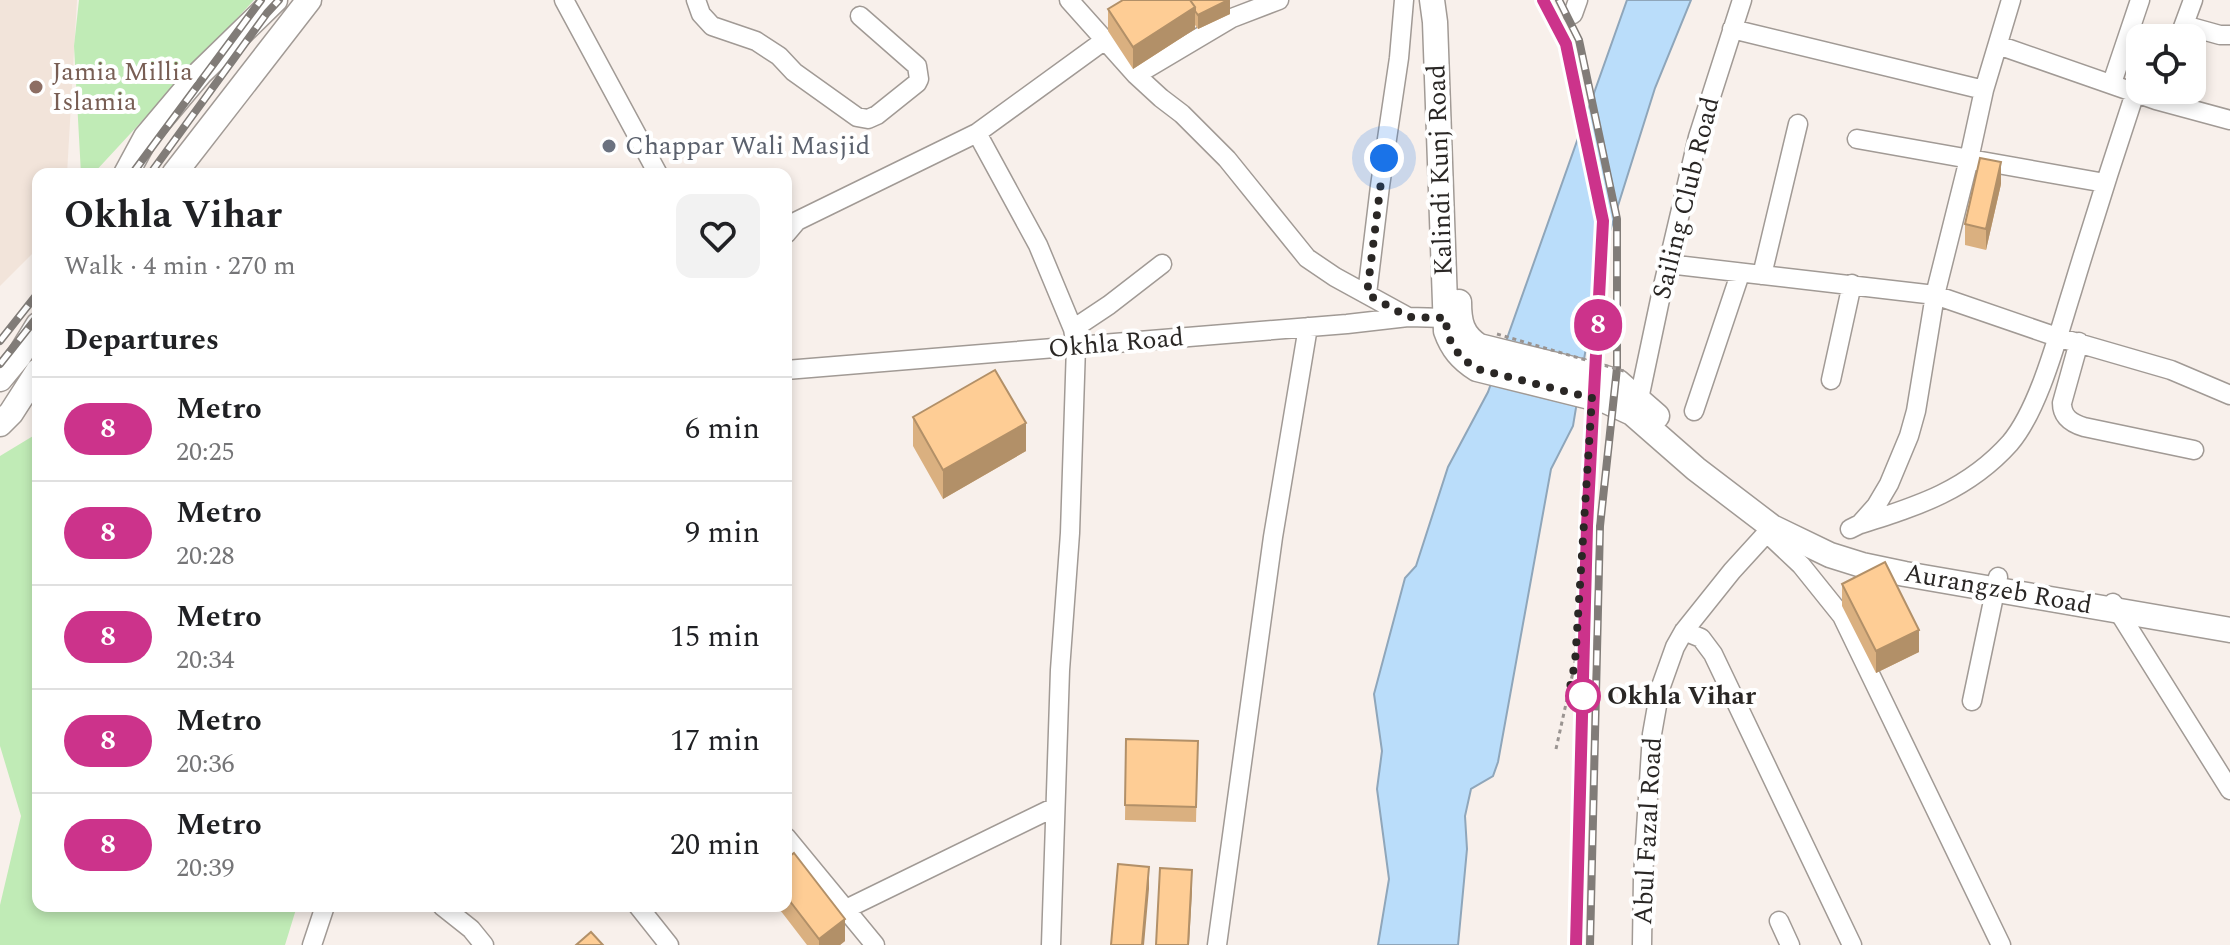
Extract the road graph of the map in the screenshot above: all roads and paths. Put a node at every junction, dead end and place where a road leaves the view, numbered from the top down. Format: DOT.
graph roads {
  1 [pos="275,0"];
  2 [pos="309,0"];
  3 [pos="564,0"];
  4 [pos="696,0"];
  5 [pos="1069,0"];
  6 [pos="1279,0"];
  7 [pos="1404,0"];
  8 [pos="1432,0"];
  9 [pos="1445,0"];
  10 [pos="1742,0"];
  11 [pos="2011,0"];
  12 [pos="2140,0"];
  13 [pos="2193,0"];
  14 [pos="860,16"];
  15 [pos="2184,24"];
  16 [pos="1732,29"];
  17 [pos="2206,34"];
  18 [pos="2230,35"];
  19 [pos="1105,40"];
  20 [pos="1998,45"];
  21 [pos="1136,75"];
  22 [pos="2112,83"];
  23 [pos="2126,89"];
  24 [pos="1984,90"];
  25 [pos="2131,104"];
  26 [pos="2184,104"];
  27 [pos="2230,120"];
  28 [pos="1798,124"];
  29 [pos="977,133"];
  30 [pos="1857,139"];
  31 [pos="1969,159"];
  32 [pos="129,168"];
  33 [pos="179,168"];
  34 [pos="655,168"];
  35 [pos="2105,183"];
  36 [pos="792,227"];
  37 [pos="1162,264"];
  38 [pos="1668,264"];
  39 [pos="1740,274"];
  40 [pos="1762,275"];
  41 [pos="1852,284"];
  42 [pos="1367,294"];
  43 [pos="1935,295"];
  44 [pos="1408,317"];
  45 [pos="1446,318"];
  46 [pos="1308,327"];
  47 [pos="1074,337"];
  48 [pos="2057,337"];
  49 [pos="2079,342"];
  50 [pos="1486,350"];
  51 [pos="32,364"];
  52 [pos="792,369"];
  53 [pos="1627,372"];
  54 [pos="0,379"];
  55 [pos="1831,380"];
  56 [pos="1590,389"];
  57 [pos="2230,395"];
  58 [pos="1639,399"];
  59 [pos="1694,411"];
  60 [pos="0,424"];
  61 [pos="2194,450"];
  62 [pos="1699,462"];
  63 [pos="1773,526"];
  64 [pos="1996,583"];
  65 [pos="2113,604"];
  66 [pos="2230,618"];
  67 [pos="2230,630"];
  68 [pos="1684,631"];
  69 [pos="1972,701"];
  70 [pos="1556,749"];
  71 [pos="2230,790"];
  72 [pos="1055,807"];
  73 [pos="792,844"];
  74 [pos="846,909"];
  75 [pos="323,912"];
  76 [pos="450,912"];
  77 [pos="643,912"];
  78 [pos="1779,921"];
  79 [pos="312,945"];
  80 [pos="484,945"];
  81 [pos="669,945"];
  82 [pos="875,945"];
  83 [pos="1051,945"];
  84 [pos="1217,945"];
  85 [pos="1642,945"];
  86 [pos="1790,945"];
  87 [pos="1852,945"];
  88 [pos="2001,945"];
  1 -- 32 [label="main road"];
  2 -- 33 [label="main road"];
  3 -- 34 [label="street"];
  4 -- 14 [label="street"];
  5 -- 19 [label="street"];
  6 -- 21 [label="street"];
  7 -- 42 [label="street"];
  8 -- 45 [label="main road, Kalindi Kunj Road"];
  9 -- 50 [label="main road, Kalindi Kunj Road"];
  10 -- 16 [label="street, Sailing Club Road"];
  11 -- 20 [label="street"];
  12 -- 22 [label="street"];
  13 -- 15 [label="street"];
  16 -- 24 [label="street"];
  16 -- 38 [label="street, Sailing Club Road"];
  17 -- 18 [label="street"];
  19 -- 21 [label="street"];
  19 -- 29 [label="street"];
  20 -- 22 [label="street"];
  20 -- 24 [label="street"];
  21 -- 42 [label="street"];
  22 -- 23 [label="street"];
  24 -- 31 [label="street"];
  25 -- 35 [label="street"];
  26 -- 27 [label="street"];
  28 -- 40 [label="street"];
  29 -- 36 [label="street"];
  29 -- 47 [label="street"];
  30 -- 31 [label="street"];
  31 -- 35 [label="street"];
  31 -- 43 [label="street"];
  35 -- 48 [label="street"];
  37 -- 47 [label="street"];
  38 -- 39 [label="street"];
  38 -- 58 [label="street, Sailing Club Road"];
  39 -- 40 [label="street"];
  39 -- 59 [label="street"];
  40 -- 41 [label="street"];
  41 -- 43 [label="street"];
  41 -- 55 [label="street"];
  42 -- 44 [label="street"];
  43 -- 48 [label="street"];
  43 -- 48 [label="street"];
  44 -- 45 [label="street, Okhla Road"];
  44 -- 46 [label="street, Okhla Road"];
  45 -- 50 [label="main road, Kalindi Kunj Road"];
  46 -- 47 [label="street, Okhla Road"];
  46 -- 84 [label="street"];
  47 -- 52 [label="street, Okhla Road"];
  47 -- 72 [label="street"];
  48 -- 49 [label="street"];
  49 -- 57 [label="street"];
  49 -- 61 [label="street"];
  50 -- 53 [label="path, bridge"];
  50 -- 56 [label="main road"];
  51 -- 54 [label="main road"];
  51 -- 60 [label="main road"];
  56 -- 58 [label="main road"];
  56 -- 62 [label="main road"];
  56 -- 70 [label="path"];
  58 -- 62 [label="main road"];
  62 -- 63 [label="main road"];
  63 -- 64 [label="main road, Aurangzeb Road"];
  63 -- 68 [label="street, Abul Fazal Road"];
  63 -- 88 [label="street"];
  64 -- 65 [label="main road, Aurangzeb Road"];
  64 -- 69 [label="street"];
  65 -- 66 [label="main road, Aurangzeb Road"];
  65 -- 67 [label="main road, Aurangzeb Road"];
  65 -- 71 [label="street"];
  68 -- 85 [label="street, Abul Fazal Road"];
  68 -- 87 [label="street"];
  72 -- 74 [label="street"];
  72 -- 83 [label="street"];
  73 -- 74 [label="street"];
  74 -- 82 [label="street"];
  75 -- 79 [label="street"];
  76 -- 80 [label="street"];
  77 -- 81 [label="street"];
  78 -- 86 [label="street"];
}
